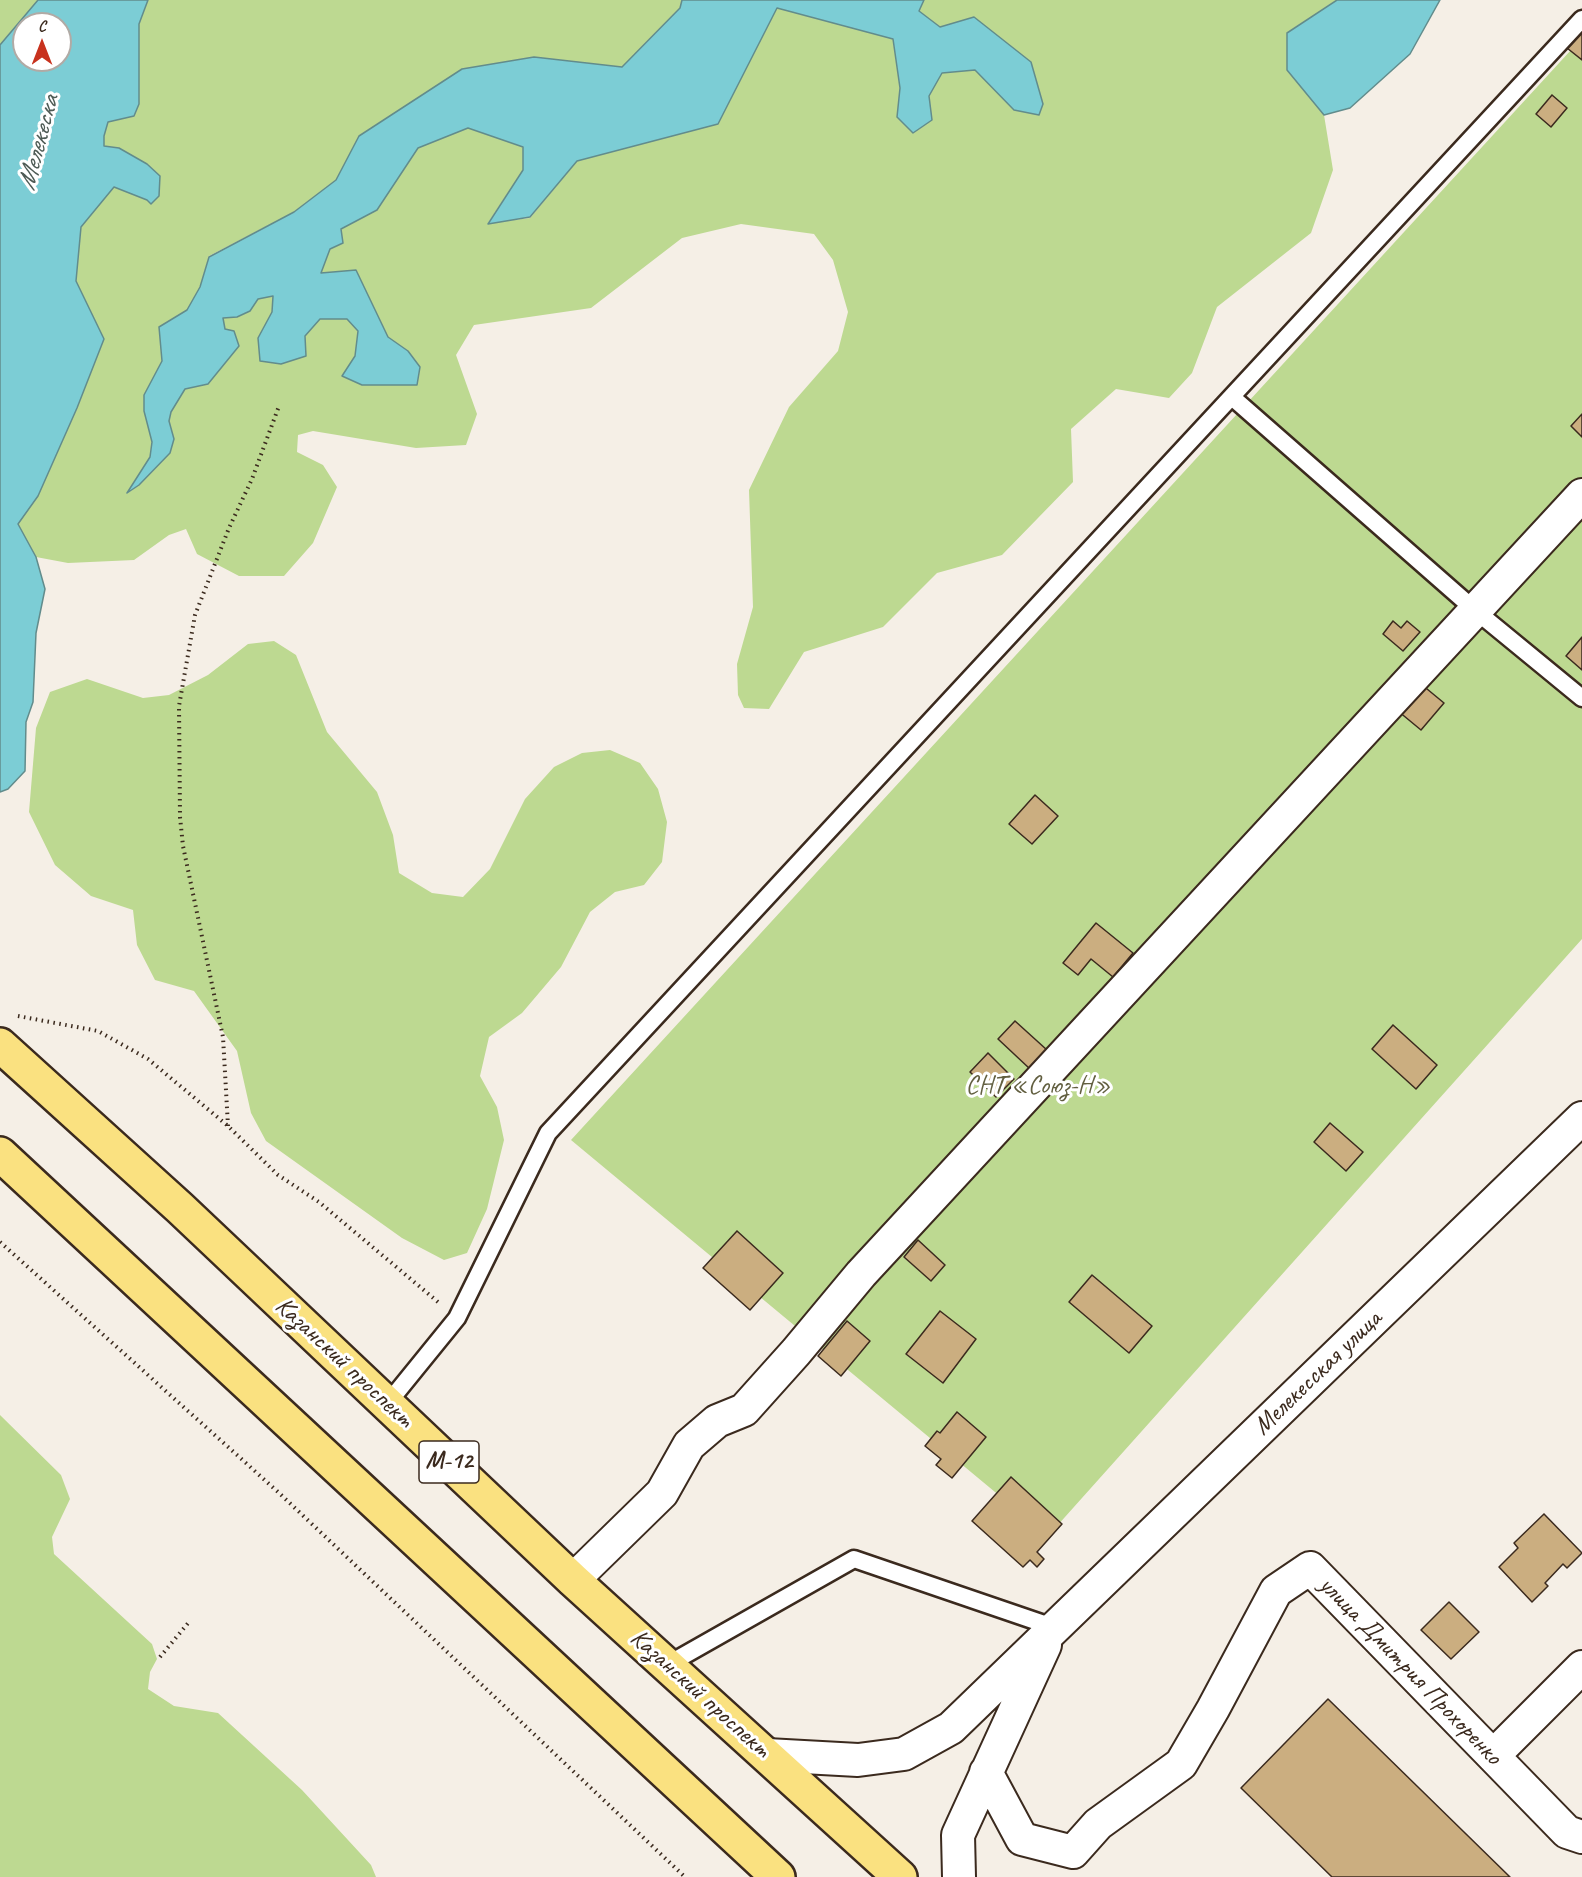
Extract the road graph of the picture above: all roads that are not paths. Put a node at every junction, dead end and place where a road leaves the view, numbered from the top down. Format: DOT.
graph roads {
  1 [pos="1582,20"];
  2 [pos="1232,397"];
  3 [pos="1582,495"];
  4 [pos="1476,611"];
  5 [pos="1582,698"];
  6 [pos="0,1045"];
  7 [pos="1582,1118"];
  8 [pos="0,1154"];
  9 [pos="388,1403"];
  10 [pos="573,1580"];
  11 [pos="1053,1628"];
  12 [pos="667,1665"];
  13 [pos="1582,1668"];
  14 [pos="767,1755"];
  15 [pos="1493,1756"];
  16 [pos="986,1772"];
  17 [pos="1582,1837"];
  18 [pos="778,1877"];
  19 [pos="900,1877"];
  20 [pos="959,1877"];
  1 -- 2 [label="lane"];
  2 -- 4 [label="lane"];
  2 -- 9 [label="lane"];
  3 -- 4 [label="street"];
  4 -- 5 [label="lane"];
  4 -- 10 [label="street"];
  6 -- 9 [label="main road, Казанский проспект / М-12"];
  7 -- 11 [label="street, Мелекесская улица"];
  8 -- 18 [label="main road"];
  9 -- 10 [label="main road, Казанский проспект / М-12"];
  10 -- 12 [label="main road, Казанский проспект / М-12"];
  11 -- 12 [label="lane"];
  11 -- 14 [label="street, Мелекесская улица"];
  11 -- 16 [label="street"];
  12 -- 14 [label="main road, Казанский проспект / М-12"];
  13 -- 15 [label="street"];
  14 -- 19 [label="main road, Казанский проспект / М-12"];
  15 -- 16 [label="street, улица Дмитрия Прохоренко"];
  15 -- 17 [label="street, улица Дмитрия Прохоренко"];
  16 -- 20 [label="street"];
}
